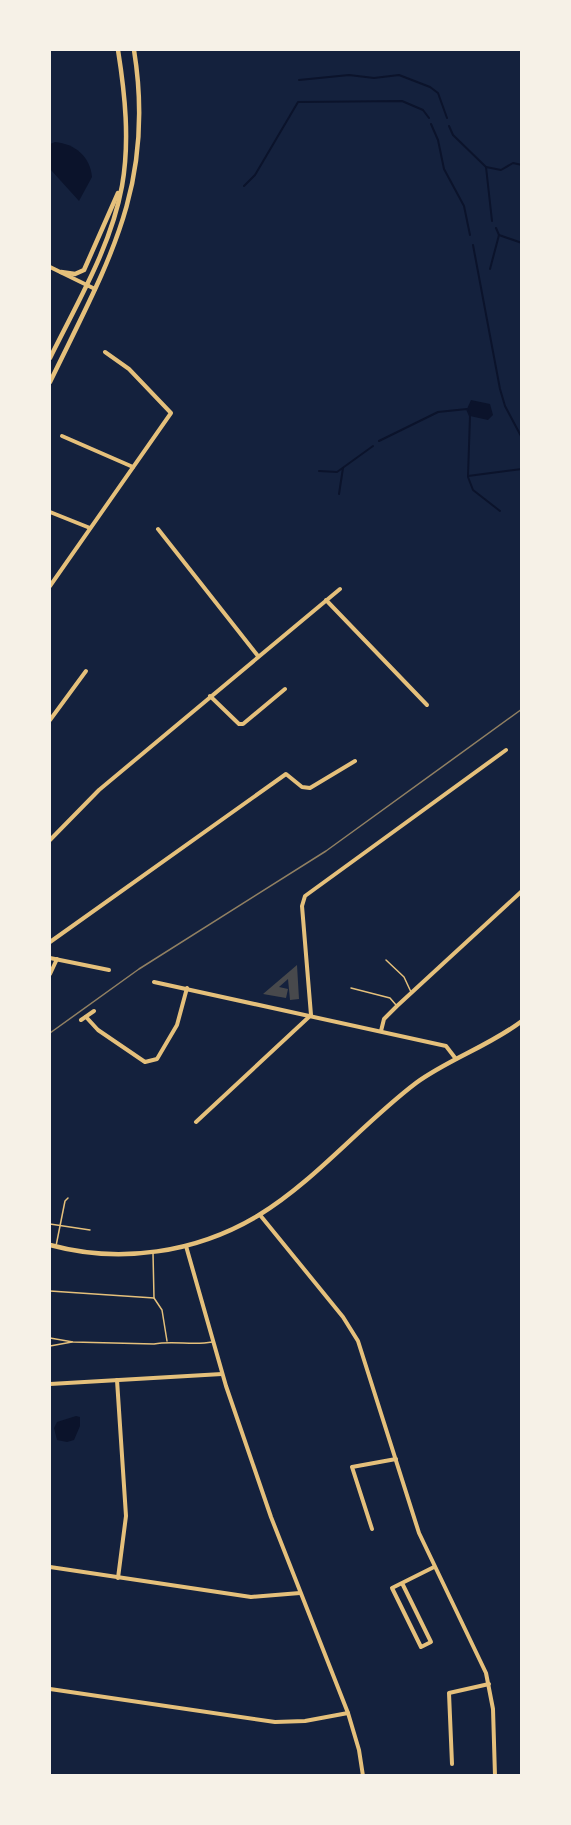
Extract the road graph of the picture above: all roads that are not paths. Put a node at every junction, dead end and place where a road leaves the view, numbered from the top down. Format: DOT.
graph roads {
  1 [pos="118,50"];
  2 [pos="134,50"];
  3 [pos="122,185"];
  4 [pos="50,267"];
  5 [pos="61,272"];
  6 [pos="86,285"];
  7 [pos="95,289"];
  8 [pos="105,352"];
  9 [pos="50,358"];
  10 [pos="50,382"];
  11 [pos="62,436"];
  12 [pos="133,467"];
  13 [pos="50,512"];
  14 [pos="90,528"];
  15 [pos="158,529"];
  16 [pos="50,586"];
  17 [pos="340,589"];
  18 [pos="326,600"];
  19 [pos="258,656"];
  20 [pos="86,671"];
  21 [pos="285,689"];
  22 [pos="210,696"];
  23 [pos="427,705"];
  24 [pos="50,720"];
  25 [pos="506,750"];
  26 [pos="355,761"];
  27 [pos="50,838"];
  28 [pos="522,891"];
  29 [pos="50,942"];
  30 [pos="50,958"];
  31 [pos="57,959"];
  32 [pos="386,960"];
  33 [pos="109,970"];
  34 [pos="50,974"];
  35 [pos="154,982"];
  36 [pos="187,988"];
  37 [pos="351,988"];
  38 [pos="411,992"];
  39 [pos="397,1006"];
  40 [pos="94,1011"];
  41 [pos="311,1015"];
  42 [pos="86,1017"];
  43 [pos="81,1020"];
  44 [pos="522,1021"];
  45 [pos="381,1031"];
  46 [pos="456,1059"];
  47 [pos="196,1122"];
  48 [pos="68,1198"];
  49 [pos="260,1215"];
  50 [pos="50,1224"];
  51 [pos="60,1226"];
  52 [pos="90,1230"];
  53 [pos="50,1245"];
  54 [pos="186,1246"];
  55 [pos="56,1247"];
  56 [pos="153,1252"];
  57 [pos="50,1291"];
  58 [pos="154,1298"];
  59 [pos="50,1338"];
  60 [pos="166,1341"];
  61 [pos="73,1342"];
  62 [pos="213,1342"];
  63 [pos="50,1346"];
  64 [pos="222,1374"];
  65 [pos="117,1380"];
  66 [pos="50,1384"];
  67 [pos="396,1459"];
  68 [pos="372,1529"];
  69 [pos="50,1567"];
  70 [pos="434,1568"];
  71 [pos="118,1578"];
  72 [pos="402,1583"];
  73 [pos="300,1593"];
  74 [pos="489,1684"];
  75 [pos="50,1689"];
  76 [pos="348,1713"];
  77 [pos="452,1764"];
  78 [pos="363,1776"];
  79 [pos="495,1776"];
  1 -- 3 [label="street"];
  2 -- 7 [label="street"];
  3 -- 5 [label="street"];
  3 -- 6 [label="street"];
  4 -- 5 [label="street"];
  5 -- 6 [label="street"];
  6 -- 7 [label="street"];
  6 -- 9 [label="street"];
  7 -- 10 [label="street"];
  8 -- 12 [label="street"];
  11 -- 12 [label="street"];
  12 -- 14 [label="street"];
  13 -- 14 [label="street"];
  14 -- 16 [label="street"];
  15 -- 19 [label="street"];
  17 -- 18 [label="street"];
  18 -- 19 [label="street"];
  18 -- 23 [label="street"];
  19 -- 22 [label="street"];
  20 -- 24 [label="street"];
  21 -- 22 [label="street"];
  22 -- 27 [label="street"];
  25 -- 41 [label="street"];
  26 -- 29 [label="street"];
  28 -- 38 [label="street"];
  30 -- 31 [label="street"];
  31 -- 33 [label="street"];
  31 -- 34 [label="street"];
  32 -- 38 [label="lane"];
  35 -- 36 [label="street"];
  36 -- 41 [label="street"];
  36 -- 42 [label="street"];
  37 -- 39 [label="lane"];
  38 -- 39 [label="street"];
  39 -- 45 [label="street"];
  40 -- 42 [label="street"];
  41 -- 45 [label="street"];
  41 -- 47 [label="street"];
  42 -- 43 [label="street"];
  44 -- 46 [label="street"];
  45 -- 46 [label="street"];
  46 -- 49 [label="street"];
  48 -- 51 [label="lane"];
  49 -- 54 [label="street"];
  49 -- 67 [label="street"];
  50 -- 51 [label="lane"];
  51 -- 52 [label="lane"];
  51 -- 55 [label="lane"];
  53 -- 55 [label="street"];
  54 -- 56 [label="street"];
  54 -- 62 [label="street"];
  55 -- 56 [label="street"];
  56 -- 58 [label="lane"];
  57 -- 58 [label="lane"];
  58 -- 60 [label="lane"];
  59 -- 61 [label="lane"];
  60 -- 61 [label="lane"];
  60 -- 62 [label="lane"];
  61 -- 63 [label="lane"];
  62 -- 64 [label="street"];
  64 -- 65 [label="street"];
  64 -- 73 [label="street"];
  65 -- 66 [label="street"];
  65 -- 71 [label="street"];
  67 -- 68 [label="street"];
  67 -- 70 [label="street"];
  69 -- 71 [label="street"];
  70 -- 72 [label="street"];
  70 -- 74 [label="street"];
  71 -- 73 [label="street"];
  72 -- 72 [label="street"];
  73 -- 76 [label="street"];
  74 -- 77 [label="street"];
  74 -- 79 [label="street"];
  75 -- 76 [label="street"];
  76 -- 78 [label="street"];
}
